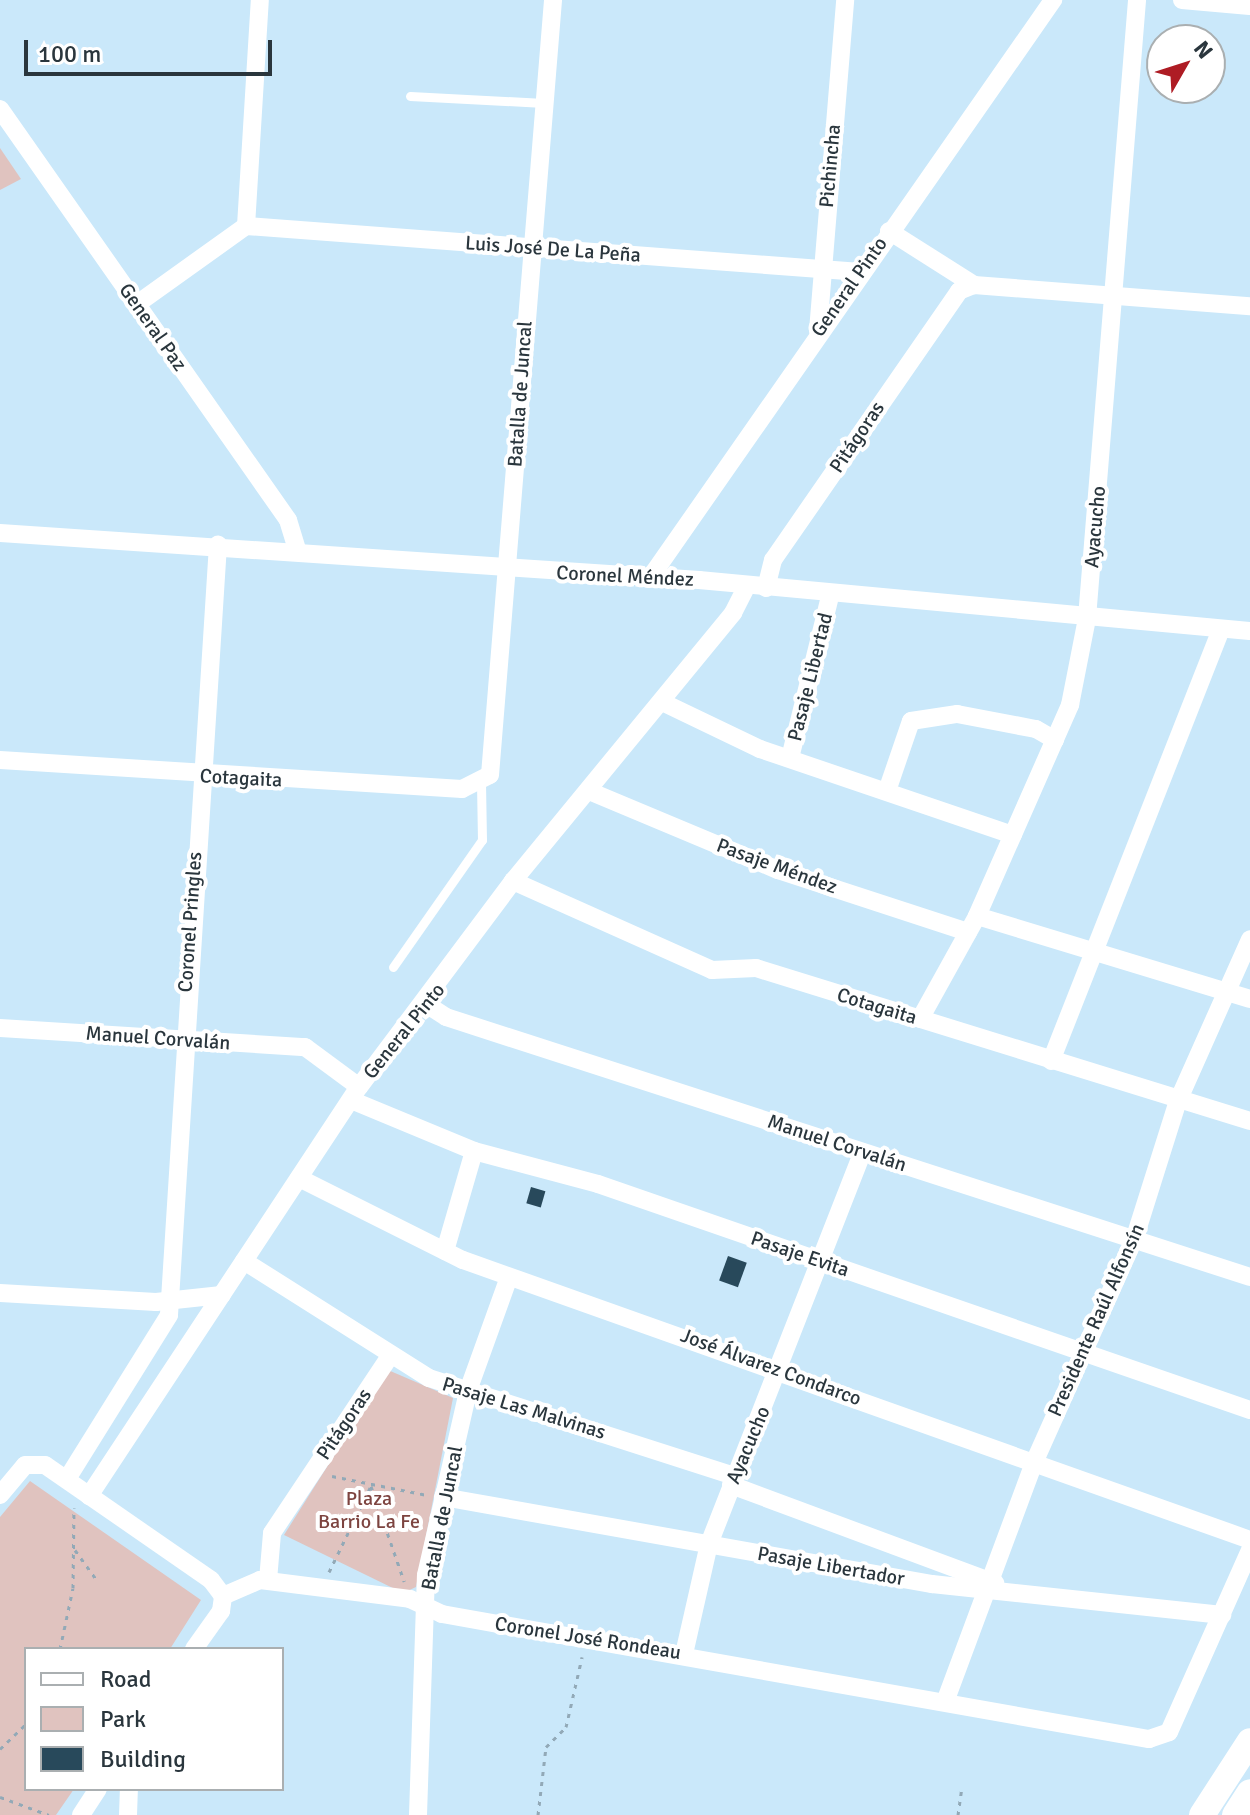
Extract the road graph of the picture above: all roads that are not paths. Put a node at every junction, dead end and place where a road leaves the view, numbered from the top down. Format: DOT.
graph roads {
  1 [pos="260,0"];
  2 [pos="553,0"];
  3 [pos="845,0"];
  4 [pos="1053,0"];
  5 [pos="1137,0"];
  6 [pos="1182,0"];
  7 [pos="1250,6"];
  8 [pos="410,96"];
  9 [pos="544,103"];
  10 [pos="0,109"];
  11 [pos="246,226"];
  12 [pos="889,231"];
  13 [pos="531,248"];
  14 [pos="821,270"];
  15 [pos="860,272"];
  16 [pos="966,288"];
  17 [pos="1113,294"];
  18 [pos="137,304"];
  19 [pos="1250,306"];
  20 [pos="818,331"];
  21 [pos="0,533"];
  22 [pos="218,545"];
  23 [pos="297,550"];
  24 [pos="506,569"];
  25 [pos="650,578"];
  26 [pos="747,586"];
  27 [pos="766,588"];
  28 [pos="830,596"];
  29 [pos="1087,618"];
  30 [pos="1221,629"];
  31 [pos="1250,631"];
  32 [pos="662,702"];
  33 [pos="1055,740"];
  34 [pos="790,758"];
  35 [pos="0,760"];
  36 [pos="200,776"];
  37 [pos="481,784"];
  38 [pos="589,791"];
  39 [pos="887,791"];
  40 [pos="1013,835"];
  41 [pos="513,881"];
  42 [pos="973,924"];
  43 [pos="1250,939"];
  44 [pos="1090,951"];
  45 [pos="393,967"];
  46 [pos="1225,992"];
  47 [pos="1250,999"];
  48 [pos="426,1004"];
  49 [pos="920,1019"];
  50 [pos="0,1028"];
  51 [pos="182,1039"];
  52 [pos="315,1051"];
  53 [pos="1051,1061"];
  54 [pos="355,1093"];
  55 [pos="1178,1101"];
  56 [pos="1250,1121"];
  57 [pos="474,1151"];
  58 [pos="863,1152"];
  59 [pos="299,1178"];
  60 [pos="1135,1237"];
  61 [pos="445,1251"];
  62 [pos="244,1261"];
  63 [pos="820,1261"];
  64 [pos="509,1277"];
  65 [pos="1250,1277"];
  66 [pos="0,1293"];
  67 [pos="222,1295"];
  68 [pos="170,1299"];
  69 [pos="1081,1354"];
  70 [pos="390,1356"];
  71 [pos="780,1368"];
  72 [pos="469,1388"];
  73 [pos="1250,1410"];
  74 [pos="1033,1465"];
  75 [pos="67,1479"];
  76 [pos="733,1480"];
  77 [pos="0,1495"];
  78 [pos="443,1497"];
  79 [pos="84,1505"];
  80 [pos="1250,1540"];
  81 [pos="709,1544"];
  82 [pos="1250,1550"];
  83 [pos="268,1580"];
  84 [pos="985,1585"];
  85 [pos="223,1596"];
  86 [pos="418,1602"];
  87 [pos="1222,1615"];
  88 [pos="195,1647"];
  89 [pos="684,1654"];
  90 [pos="945,1702"];
  91 [pos="1250,1741"];
  92 [pos="97,1791"];
  93 [pos="129,1791"];
  94 [pos="1250,1792"];
  95 [pos="81,1815"];
  96 [pos="128,1815"];
  97 [pos="418,1815"];
  98 [pos="1202,1815"];
  99 [pos="1235,1815"];
  1 -- 11 [label="street"];
  2 -- 9 [label="street, Batalla de Juncal"];
  3 -- 14 [label="street, Pichincha"];
  4 -- 12 [label="street, General Pinto"];
  5 -- 17 [label="street, Ayacucho"];
  6 -- 7 [label="street"];
  8 -- 9 [label="lane"];
  9 -- 13 [label="street, Batalla de Juncal"];
  10 -- 18 [label="street, General Paz"];
  11 -- 13 [label="street, Luis José De La Peña"];
  11 -- 18 [label="street"];
  12 -- 15 [label="street, General Pinto"];
  12 -- 16 [label="street"];
  13 -- 14 [label="street, Luis José De La Peña"];
  13 -- 24 [label="street, Batalla de Juncal"];
  14 -- 15 [label="street, Luis José De La Peña"];
  14 -- 20 [label="street, Pichincha"];
  15 -- 20 [label="street, General Pinto"];
  16 -- 17 [label="street"];
  16 -- 27 [label="street, Pitágoras"];
  17 -- 19 [label="street"];
  17 -- 29 [label="street, Ayacucho"];
  18 -- 23 [label="street, General Paz"];
  20 -- 25 [label="street, General Pinto"];
  21 -- 22 [label="street, Coronel Méndez"];
  22 -- 23 [label="street, Coronel Méndez"];
  22 -- 36 [label="street, Coronel Pringles"];
  23 -- 24 [label="street, Coronel Méndez"];
  24 -- 25 [label="street, Coronel Méndez"];
  24 -- 37 [label="street, Batalla de Juncal"];
  25 -- 26 [label="street, Coronel Méndez"];
  26 -- 27 [label="street, Coronel Méndez"];
  26 -- 32 [label="street, General Pinto"];
  27 -- 28 [label="street, Coronel Méndez"];
  28 -- 29 [label="street, Coronel Méndez"];
  28 -- 34 [label="street, Pasaje Libertad"];
  29 -- 30 [label="street, Coronel Méndez"];
  29 -- 33 [label="street, Ayacucho"];
  30 -- 31 [label="street, Coronel Méndez"];
  30 -- 44 [label="street"];
  32 -- 34 [label="street"];
  32 -- 38 [label="street, General Pinto"];
  33 -- 39 [label="street"];
  33 -- 40 [label="street, Ayacucho"];
  34 -- 39 [label="street"];
  35 -- 36 [label="street, Cotagaita"];
  36 -- 37 [label="street, Cotagaita"];
  36 -- 51 [label="street, Coronel Pringles"];
  37 -- 45 [label="lane"];
  38 -- 41 [label="street, General Pinto"];
  38 -- 42 [label="street, Pasaje Méndez"];
  39 -- 40 [label="street"];
  40 -- 42 [label="street, Ayacucho"];
  41 -- 48 [label="street, General Pinto"];
  41 -- 49 [label="street, Cotagaita"];
  42 -- 44 [label="street, Pasaje Méndez"];
  42 -- 49 [label="street, Ayacucho"];
  43 -- 46 [label="street, Presidente Raúl Alfonsín"];
  44 -- 46 [label="street, Pasaje Méndez"];
  44 -- 53 [label="street"];
  46 -- 47 [label="street, Pasaje Méndez"];
  46 -- 55 [label="street, Presidente Raúl Alfonsín"];
  48 -- 54 [label="street, General Pinto"];
  48 -- 58 [label="street, Manuel Corvalán"];
  49 -- 53 [label="street, Cotagaita"];
  50 -- 51 [label="street, Manuel Corvalán"];
  51 -- 52 [label="street, Manuel Corvalán"];
  51 -- 68 [label="street, Coronel Pringles"];
  52 -- 54 [label="street, Pasaje Evita"];
  53 -- 55 [label="street, Cotagaita"];
  54 -- 57 [label="street, Pasaje Evita"];
  54 -- 59 [label="street, General Pinto"];
  55 -- 56 [label="street, Cotagaita"];
  55 -- 60 [label="street, Presidente Raúl Alfonsín"];
  57 -- 61 [label="street"];
  57 -- 63 [label="street, Pasaje Evita"];
  58 -- 60 [label="street, Manuel Corvalán"];
  58 -- 63 [label="street, Ayacucho"];
  59 -- 61 [label="street, José Álvarez Condarco"];
  59 -- 62 [label="street, General Pinto"];
  60 -- 65 [label="street, Manuel Corvalán"];
  60 -- 69 [label="street, Presidente Raúl Alfonsín"];
  61 -- 64 [label="street, José Álvarez Condarco"];
  62 -- 67 [label="street, General Pinto"];
  62 -- 70 [label="street, Pasaje Las Malvinas"];
  63 -- 69 [label="street, Pasaje Evita"];
  63 -- 71 [label="street, Ayacucho"];
  64 -- 71 [label="street, José Álvarez Condarco"];
  64 -- 72 [label="street, Batalla de Juncal"];
  66 -- 68 [label="street"];
  67 -- 68 [label="street"];
  67 -- 79 [label="street, General Pinto"];
  68 -- 75 [label="street"];
  69 -- 73 [label="street, Pasaje Evita"];
  69 -- 74 [label="street, Presidente Raúl Alfonsín"];
  70 -- 72 [label="street, Pasaje Las Malvinas"];
  70 -- 83 [label="street, Pitágoras"];
  71 -- 74 [label="street, José Álvarez Condarco"];
  71 -- 76 [label="street, Ayacucho"];
  72 -- 76 [label="street, Pasaje Las Malvinas"];
  72 -- 78 [label="street, Batalla de Juncal"];
  74 -- 80 [label="street, José Álvarez Condarco"];
  74 -- 84 [label="street, Presidente Raúl Alfonsín"];
  75 -- 77 [label="street"];
  75 -- 79 [label="street"];
  76 -- 81 [label="street, Ayacucho"];
  76 -- 84 [label="street, Pasaje Las Malvinas"];
  78 -- 81 [label="street, Pasaje Libertador"];
  78 -- 86 [label="street, Batalla de Juncal"];
  79 -- 85 [label="street"];
  81 -- 84 [label="street, Pasaje Libertador"];
  81 -- 89 [label="street, Ayacucho"];
  82 -- 87 [label="street"];
  83 -- 85 [label="street, Coronel José Rondeau"];
  83 -- 86 [label="street, Coronel José Rondeau"];
  84 -- 87 [label="street, Pasaje Libertador"];
  84 -- 90 [label="street, Presidente Raúl Alfonsín"];
  85 -- 88 [label="street"];
  86 -- 89 [label="street, Coronel José Rondeau"];
  86 -- 97 [label="street, Batalla de Juncal"];
  87 -- 90 [label="street, Coronel José Rondeau"];
  89 -- 90 [label="street, Coronel José Rondeau"];
  91 -- 98 [label="main road"];
  92 -- 95 [label="street"];
  93 -- 96 [label="street"];
  94 -- 99 [label="main road"];
}
